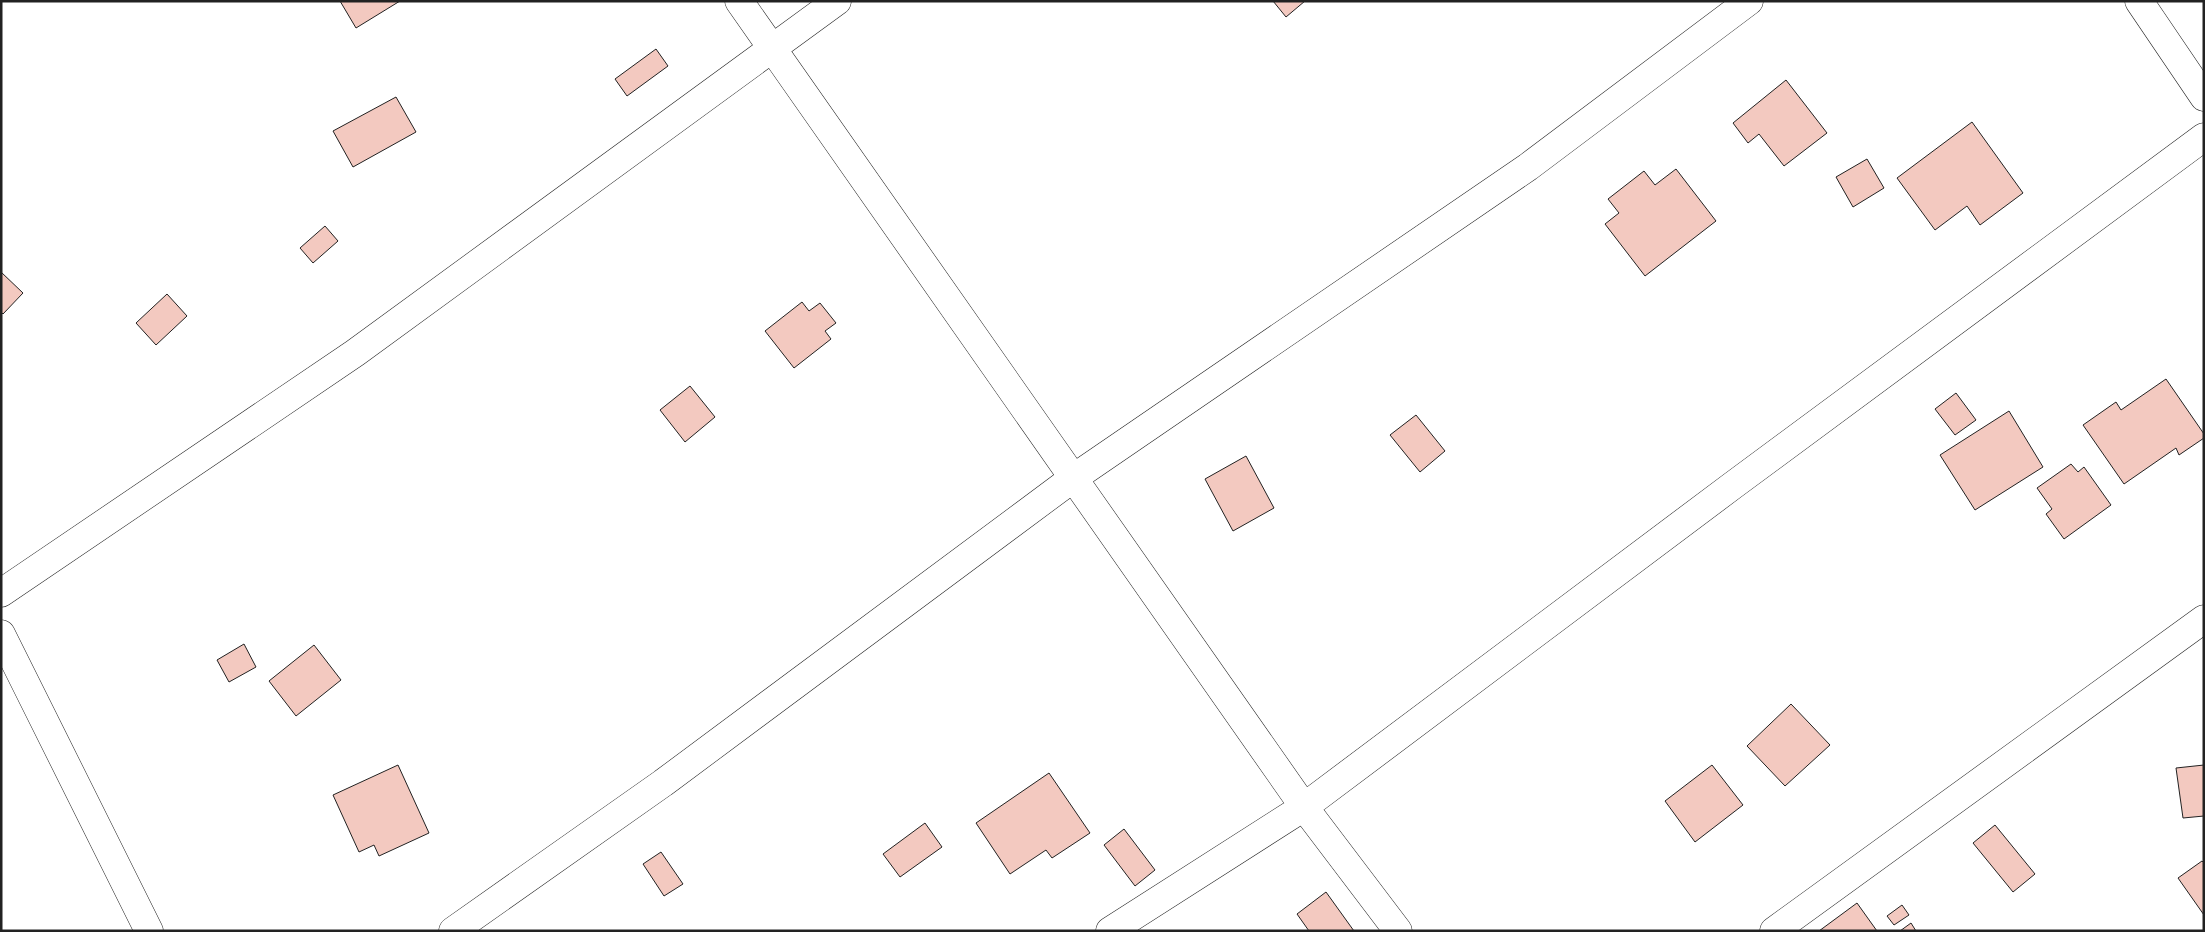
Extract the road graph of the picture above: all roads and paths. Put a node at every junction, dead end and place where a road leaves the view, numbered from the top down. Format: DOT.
graph roads {
  1 [pos="739,1"];
  2 [pos="837,1"];
  3 [pos="1749,1"];
  4 [pos="2139,1"];
  5 [pos="771,48"];
  6 [pos="2204,97"];
  7 [pos="2204,137"];
  8 [pos="1072,479"];
  9 [pos="1,593"];
  10 [pos="2204,619"];
  11 [pos="1,634"];
  12 [pos="1304,807"];
  13 [pos="149,931"];
  14 [pos="453,931"];
  15 [pos="1110,931"];
  16 [pos="1398,931"];
  17 [pos="1774,931"];
  1 -- 5 [label="street"];
  2 -- 5 [label="street"];
  3 -- 8 [label="street"];
  4 -- 6 [label="street"];
  5 -- 8 [label="street"];
  5 -- 9 [label="street"];
  7 -- 12 [label="street"];
  8 -- 12 [label="street"];
  8 -- 14 [label="street"];
  10 -- 17 [label="street"];
  11 -- 13 [label="street"];
  12 -- 15 [label="street"];
  12 -- 16 [label="street"];
}
